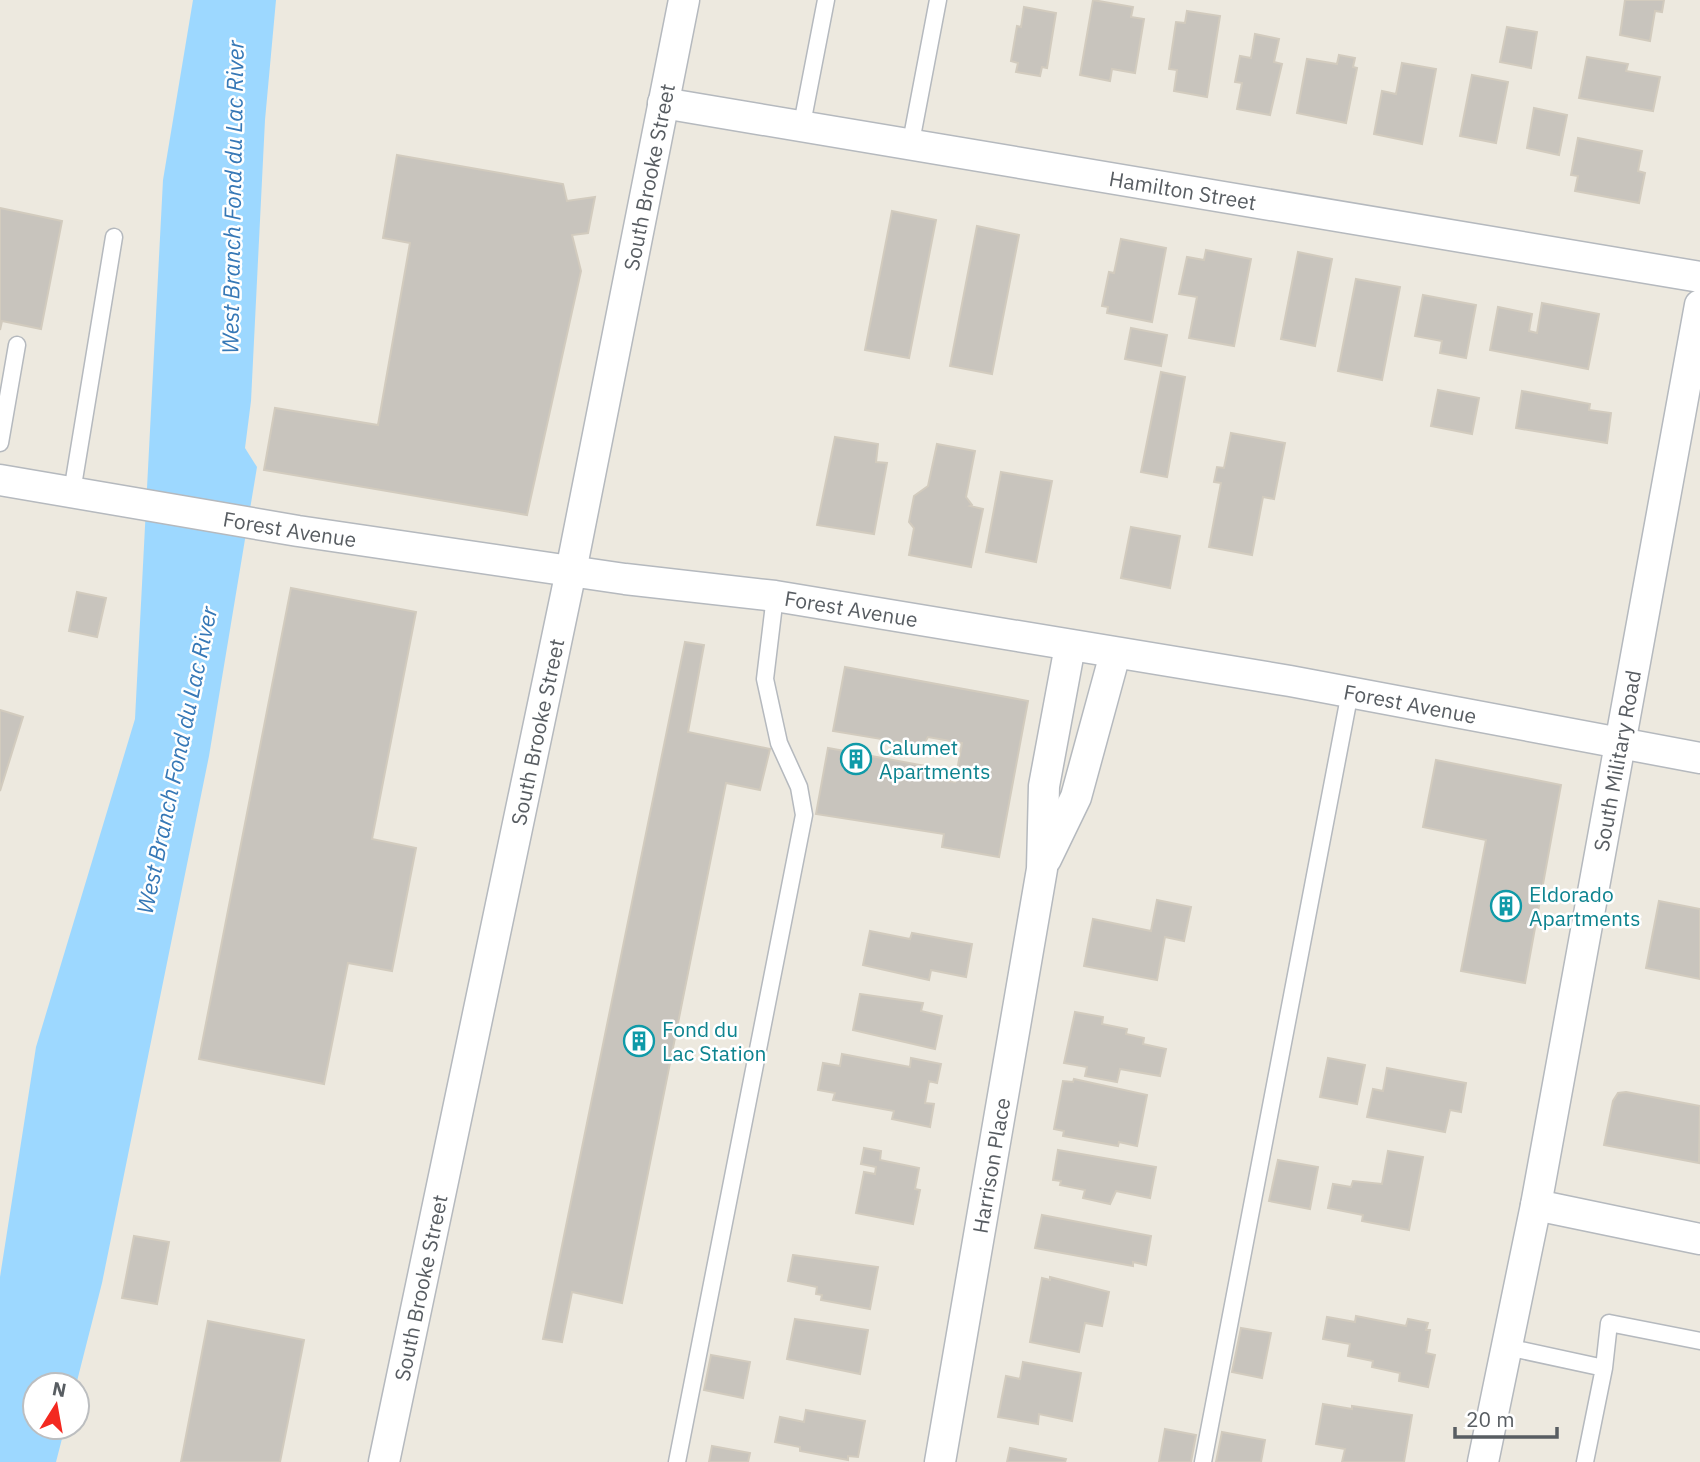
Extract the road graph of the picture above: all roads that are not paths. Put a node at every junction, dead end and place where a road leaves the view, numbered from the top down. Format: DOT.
graph roads {
  1 [pos="684,0"];
  2 [pos="826,0"];
  3 [pos="938,0"];
  4 [pos="663,103"];
  5 [pos="802,124"];
  6 [pos="911,142"];
  7 [pos="114,237"];
  8 [pos="1700,277"];
  9 [pos="1700,305"];
  10 [pos="18,345"];
  11 [pos="0,443"];
  12 [pos="0,480"];
  13 [pos="72,492"];
  14 [pos="571,571"];
  15 [pos="775,596"];
  16 [pos="1070,646"];
  17 [pos="1115,654"];
  18 [pos="1350,692"];
  19 [pos="1621,742"];
  20 [pos="1700,758"];
  21 [pos="1042,869"];
  22 [pos="1536,1205"];
  23 [pos="1700,1240"];
  24 [pos="1700,1341"];
  25 [pos="1507,1348"];
  26 [pos="1604,1368"];
  27 [pos="384,1462"];
  28 [pos="677,1462"];
  29 [pos="940,1462"];
  30 [pos="1203,1462"];
  31 [pos="1483,1462"];
  32 [pos="1585,1462"];
  1 -- 4 [label="street, South Brooke Street"];
  2 -- 5 [label="lane"];
  3 -- 6 [label="lane"];
  4 -- 5 [label="street, Hamilton Street"];
  4 -- 14 [label="street, South Brooke Street"];
  5 -- 6 [label="street, Hamilton Street"];
  6 -- 8 [label="street, Hamilton Street"];
  7 -- 13 [label="lane"];
  9 -- 19 [label="street, South Military Road"];
  10 -- 11 [label="lane"];
  12 -- 13 [label="street, Forest Avenue"];
  13 -- 14 [label="street, Forest Avenue"];
  14 -- 15 [label="street, Forest Avenue"];
  14 -- 27 [label="street, South Brooke Street"];
  15 -- 16 [label="street, Forest Avenue"];
  15 -- 28 [label="lane"];
  16 -- 17 [label="street, Forest Avenue"];
  16 -- 21 [label="street, Harrison Place"];
  17 -- 18 [label="street, Forest Avenue"];
  17 -- 21 [label="street, Harrison Place"];
  18 -- 19 [label="street, Forest Avenue"];
  18 -- 30 [label="lane"];
  19 -- 20 [label="street, Forest Avenue"];
  19 -- 22 [label="street, South Military Road"];
  21 -- 29 [label="street, Harrison Place"];
  22 -- 23 [label="street"];
  22 -- 25 [label="street, South Military Road"];
  24 -- 26 [label="lane"];
  25 -- 26 [label="lane"];
  25 -- 31 [label="street, South Military Road"];
  26 -- 32 [label="lane"];
}
